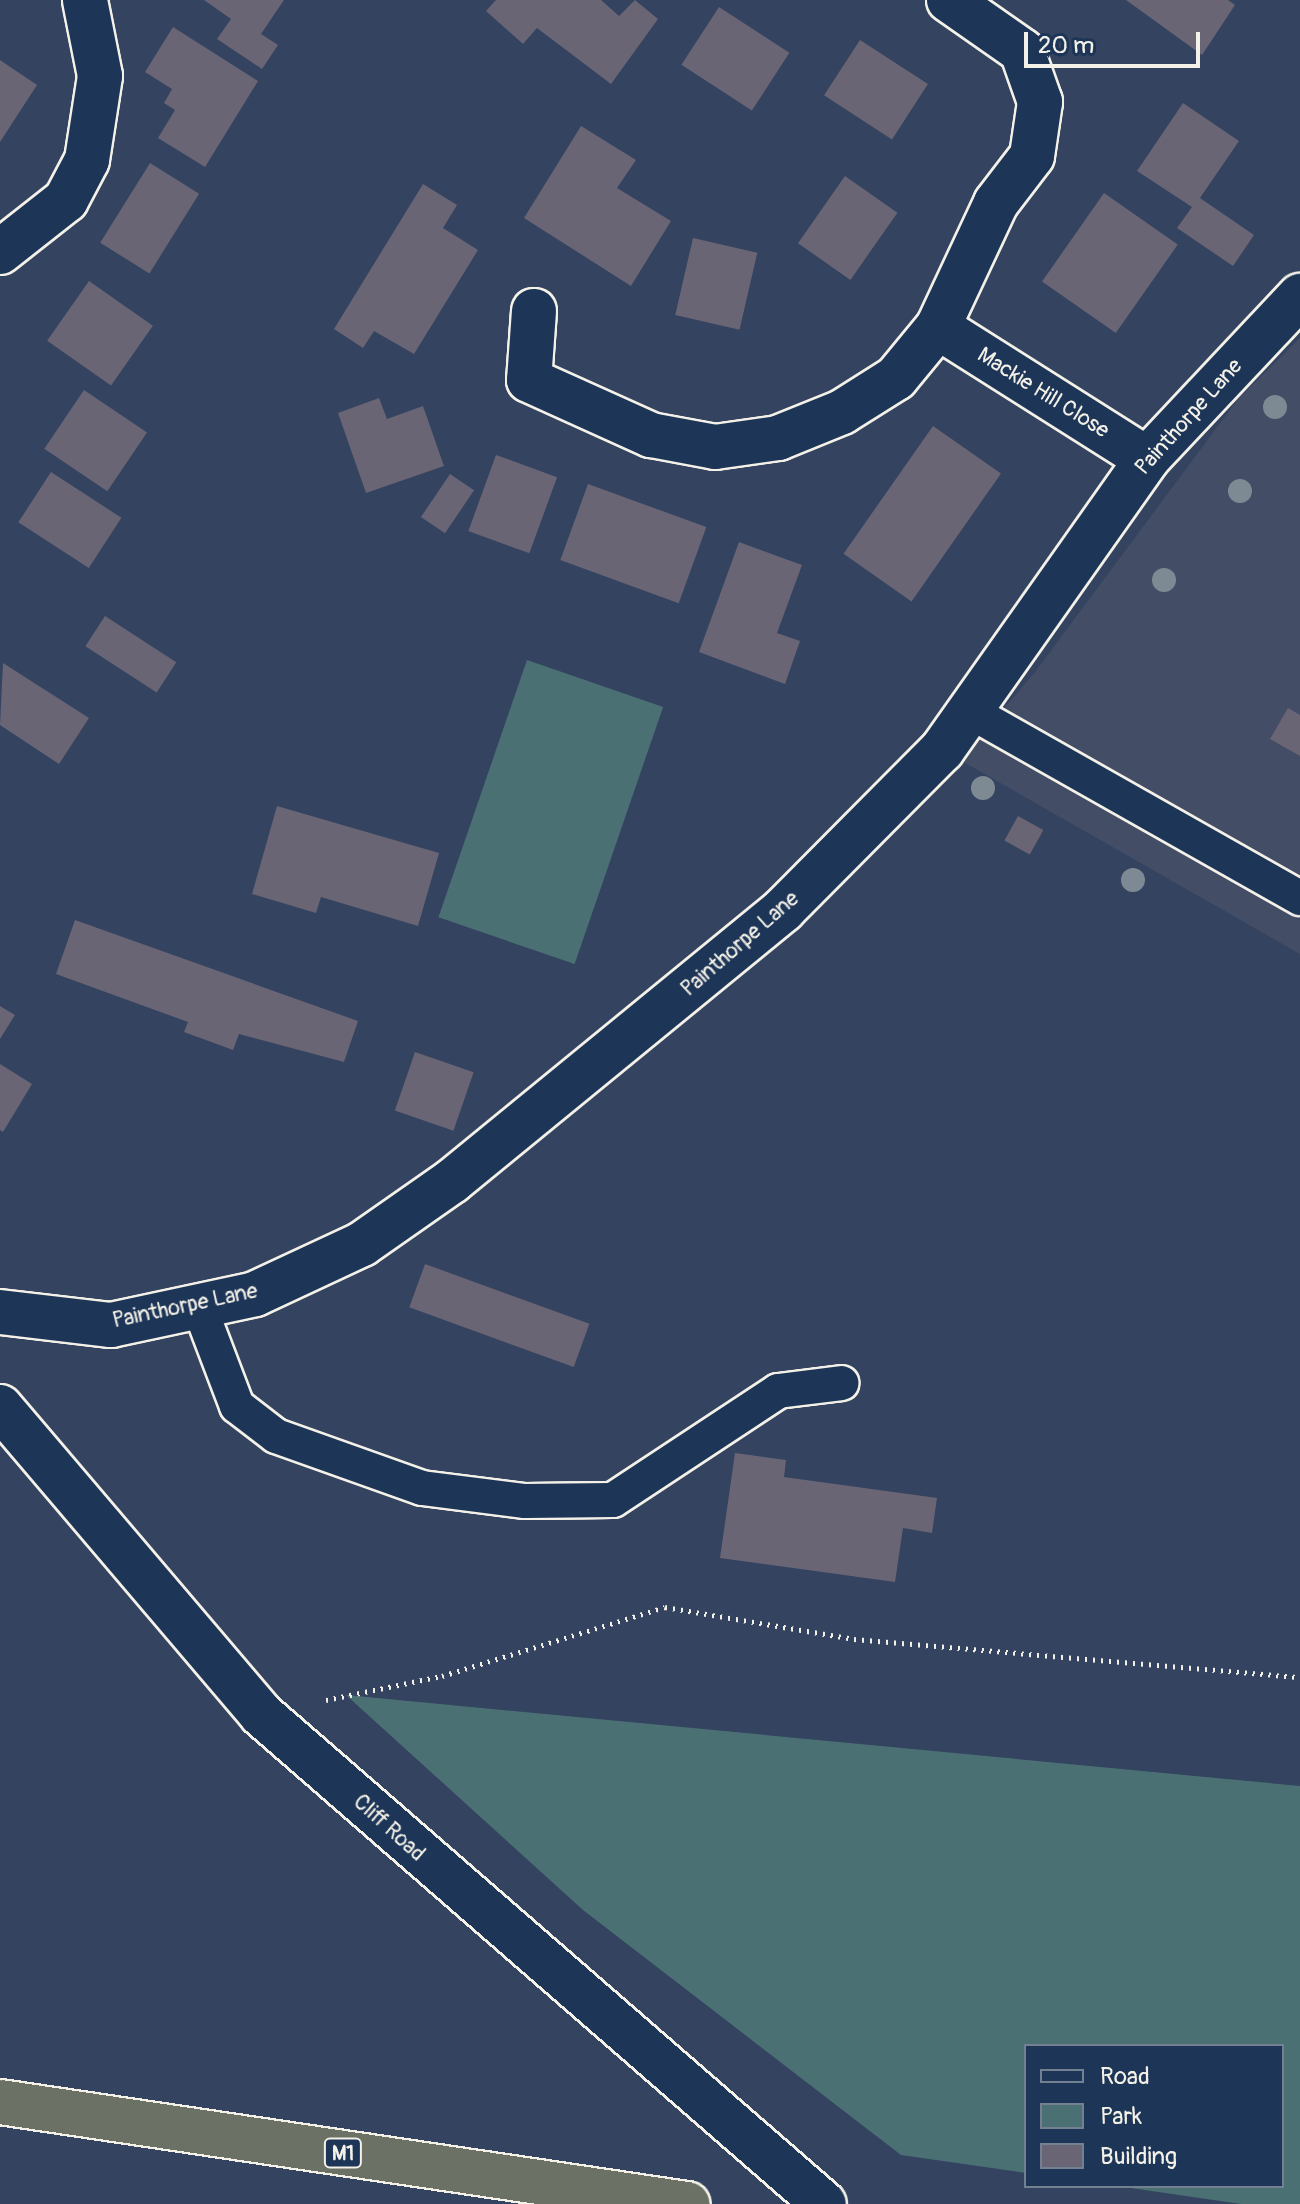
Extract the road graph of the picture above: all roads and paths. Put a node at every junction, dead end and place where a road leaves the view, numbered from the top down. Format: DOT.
graph roads {
  1 [pos="85,0"];
  2 [pos="949,0"];
  3 [pos="0,252"];
  4 [pos="1300,296"];
  5 [pos="534,311"];
  6 [pos="938,327"];
  7 [pos="1147,459"];
  8 [pos="973,713"];
  9 [pos="1300,898"];
  10 [pos="199,1306"];
  11 [pos="0,1312"];
  12 [pos="842,1383"];
  13 [pos="0,1407"];
  14 [pos="1300,1677"];
  15 [pos="261,1714"];
  16 [pos="0,2102"];
  17 [pos="687,2204"];
  18 [pos="824,2204"];
  1 -- 3 [label="street"];
  2 -- 6 [label="street"];
  4 -- 7 [label="street, Painthorpe Lane"];
  5 -- 6 [label="street"];
  6 -- 7 [label="street, Mackie Hill Close"];
  7 -- 8 [label="street, Painthorpe Lane"];
  8 -- 9 [label="lane"];
  8 -- 10 [label="street, Painthorpe Lane"];
  10 -- 11 [label="street, Painthorpe Lane"];
  10 -- 12 [label="lane"];
  13 -- 15 [label="street, Cliff Road"];
  14 -- 15 [label="path"];
  15 -- 18 [label="street, Cliff Road"];
  16 -- 17 [label="highway, M1"];
}
